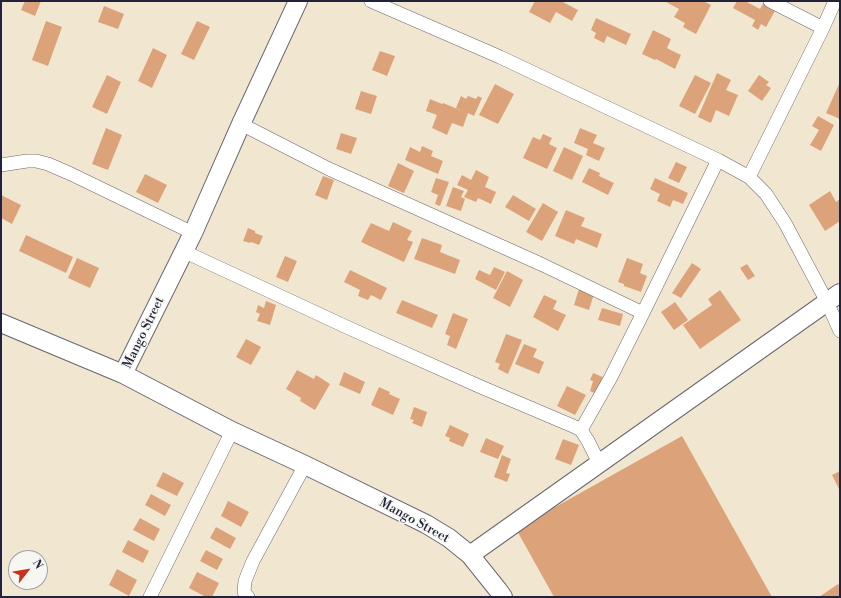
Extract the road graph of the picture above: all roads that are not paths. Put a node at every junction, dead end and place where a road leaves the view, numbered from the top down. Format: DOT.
graph roads {
  1 [pos="298,1"];
  2 [pos="371,1"];
  3 [pos="770,1"];
  4 [pos="835,1"];
  5 [pos="823,28"];
  6 [pos="241,124"];
  7 [pos="718,160"];
  8 [pos="1,165"];
  9 [pos="749,177"];
  10 [pos="193,233"];
  11 [pos="183,251"];
  12 [pos="833,297"];
  13 [pos="643,313"];
  14 [pos="1,323"];
  15 [pos="840,331"];
  16 [pos="124,374"];
  17 [pos="581,430"];
  18 [pos="232,431"];
  19 [pos="599,463"];
  20 [pos="305,465"];
  21 [pos="470,556"];
  22 [pos="150,597"];
  23 [pos="248,597"];
  24 [pos="503,597"];
  1 -- 6 [label="main road, Mango Street"];
  2 -- 7 [label="street"];
  3 -- 5 [label="street"];
  4 -- 5 [label="street"];
  5 -- 9 [label="street"];
  6 -- 10 [label="main road, Mango Street"];
  6 -- 13 [label="street"];
  7 -- 9 [label="street"];
  7 -- 13 [label="street"];
  8 -- 10 [label="street"];
  9 -- 12 [label="street"];
  10 -- 11 [label="main road, Mango Street"];
  11 -- 16 [label="main road, Mango Street"];
  11 -- 17 [label="street"];
  12 -- 15 [label="street"];
  12 -- 19 [label="main road"];
  13 -- 17 [label="street"];
  14 -- 16 [label="main road"];
  16 -- 18 [label="main road, Mango Street"];
  17 -- 19 [label="street"];
  18 -- 20 [label="main road, Mango Street"];
  18 -- 22 [label="street"];
  19 -- 21 [label="main road"];
  20 -- 21 [label="main road, Mango Street"];
  20 -- 23 [label="street"];
  21 -- 24 [label="main road, Mango Street"];
}
